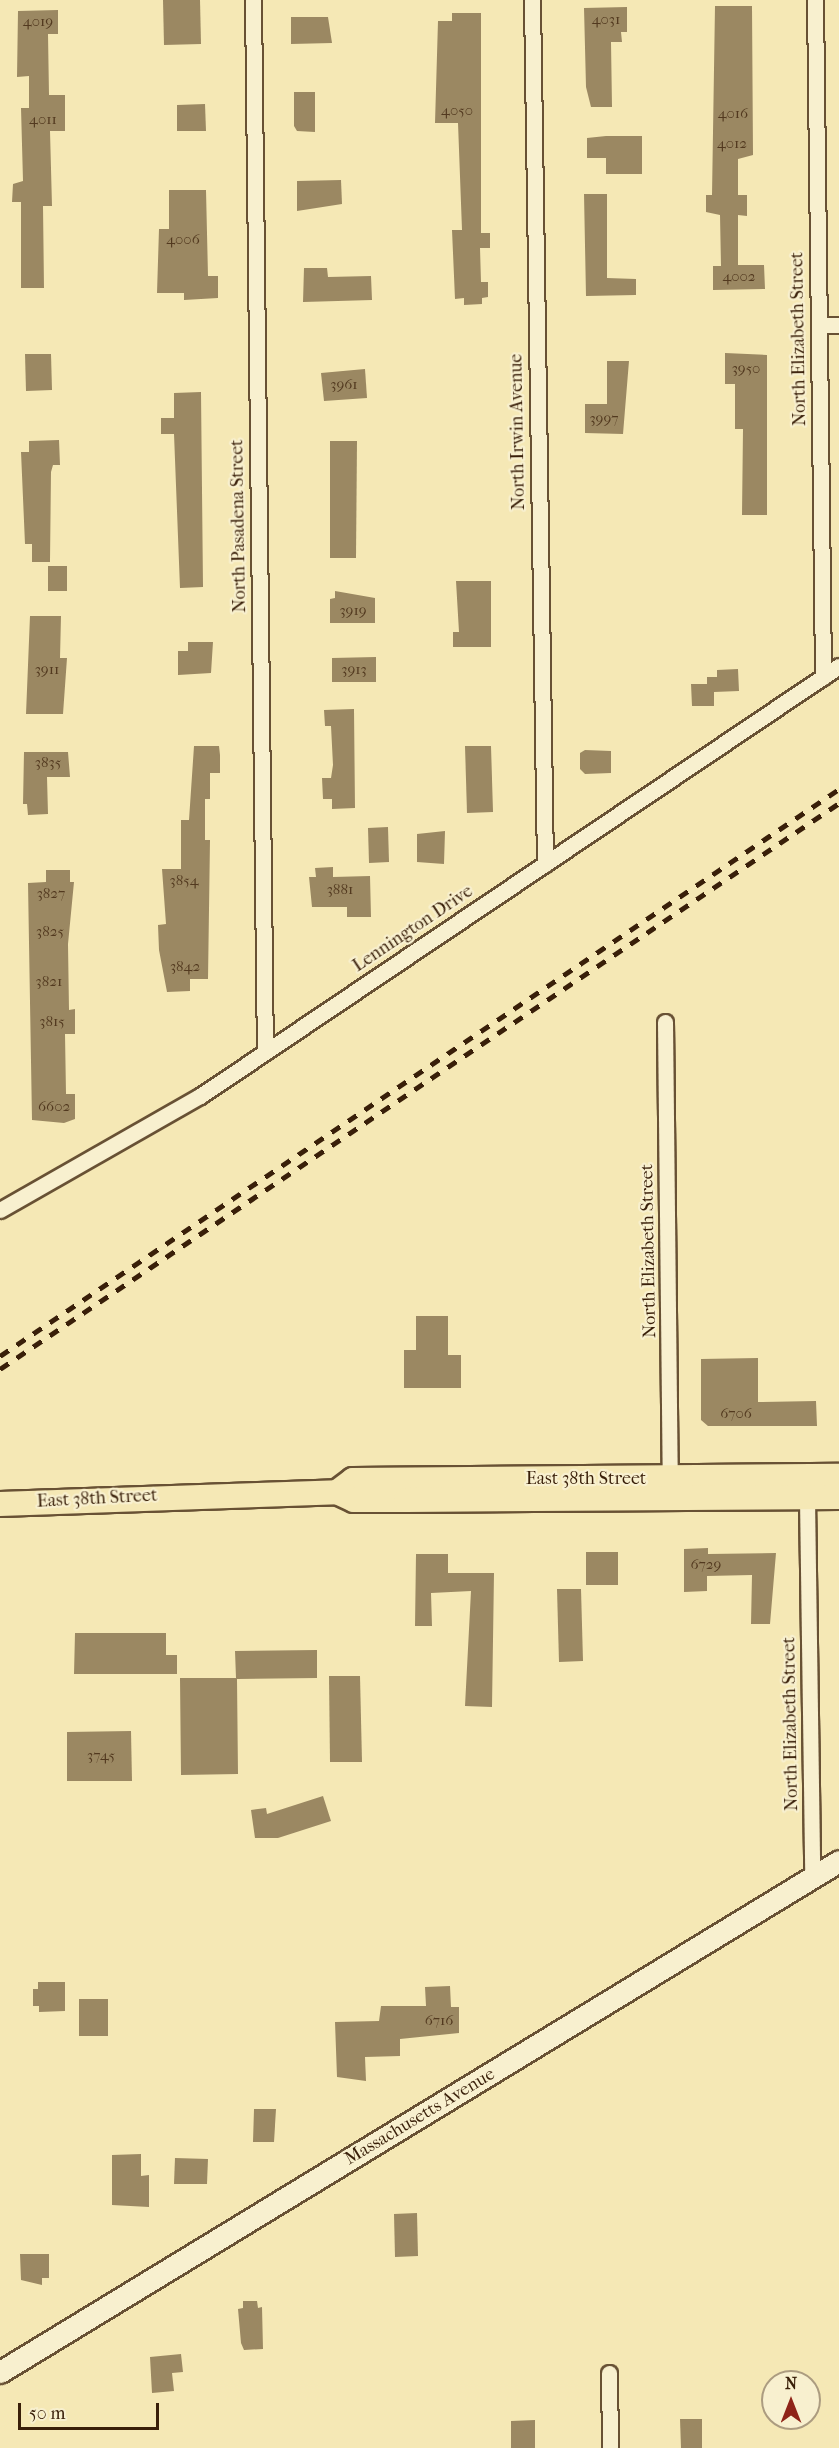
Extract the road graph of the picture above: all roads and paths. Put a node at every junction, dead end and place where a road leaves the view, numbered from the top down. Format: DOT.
graph roads {
  1 [pos="253,0"];
  2 [pos="532,0"];
  3 [pos="815,0"];
  4 [pos="819,325"];
  5 [pos="839,325"];
  6 [pos="839,666"];
  7 [pos="823,677"];
  8 [pos="545,864"];
  9 [pos="665,1022"];
  10 [pos="265,1052"];
  11 [pos="0,1210"];
  12 [pos="839,1476"];
  13 [pos="670,1478"];
  14 [pos="337,1492"];
  15 [pos="839,1497"];
  16 [pos="807,1498"];
  17 [pos="0,1504"];
  18 [pos="839,1861"];
  19 [pos="812,1878"];
  20 [pos="0,2372"];
  21 [pos="609,2373"];
  22 [pos="610,2448"];
  1 -- 10 [label="street, North Pasadena Street"];
  2 -- 8 [label="street, North Irwin Avenue"];
  3 -- 4 [label="street, North Elizabeth Street"];
  4 -- 5 [label="street"];
  4 -- 7 [label="street, North Elizabeth Street"];
  6 -- 7 [label="street, Lennington Drive"];
  7 -- 8 [label="street, Lennington Drive"];
  8 -- 10 [label="street, Lennington Drive"];
  9 -- 13 [label="street, North Elizabeth Street"];
  10 -- 11 [label="street, Lennington Drive"];
  12 -- 13 [label="main road, East 38th Street"];
  13 -- 14 [label="main road, East 38th Street"];
  14 -- 16 [label="main road, East 38th Street"];
  14 -- 17 [label="main road, East 38th Street"];
  15 -- 16 [label="main road, East 38th Street"];
  16 -- 19 [label="street, North Elizabeth Street"];
  18 -- 19 [label="main road, Massachusetts Avenue"];
  19 -- 20 [label="main road, Massachusetts Avenue"];
  21 -- 22 [label="street"];
}
